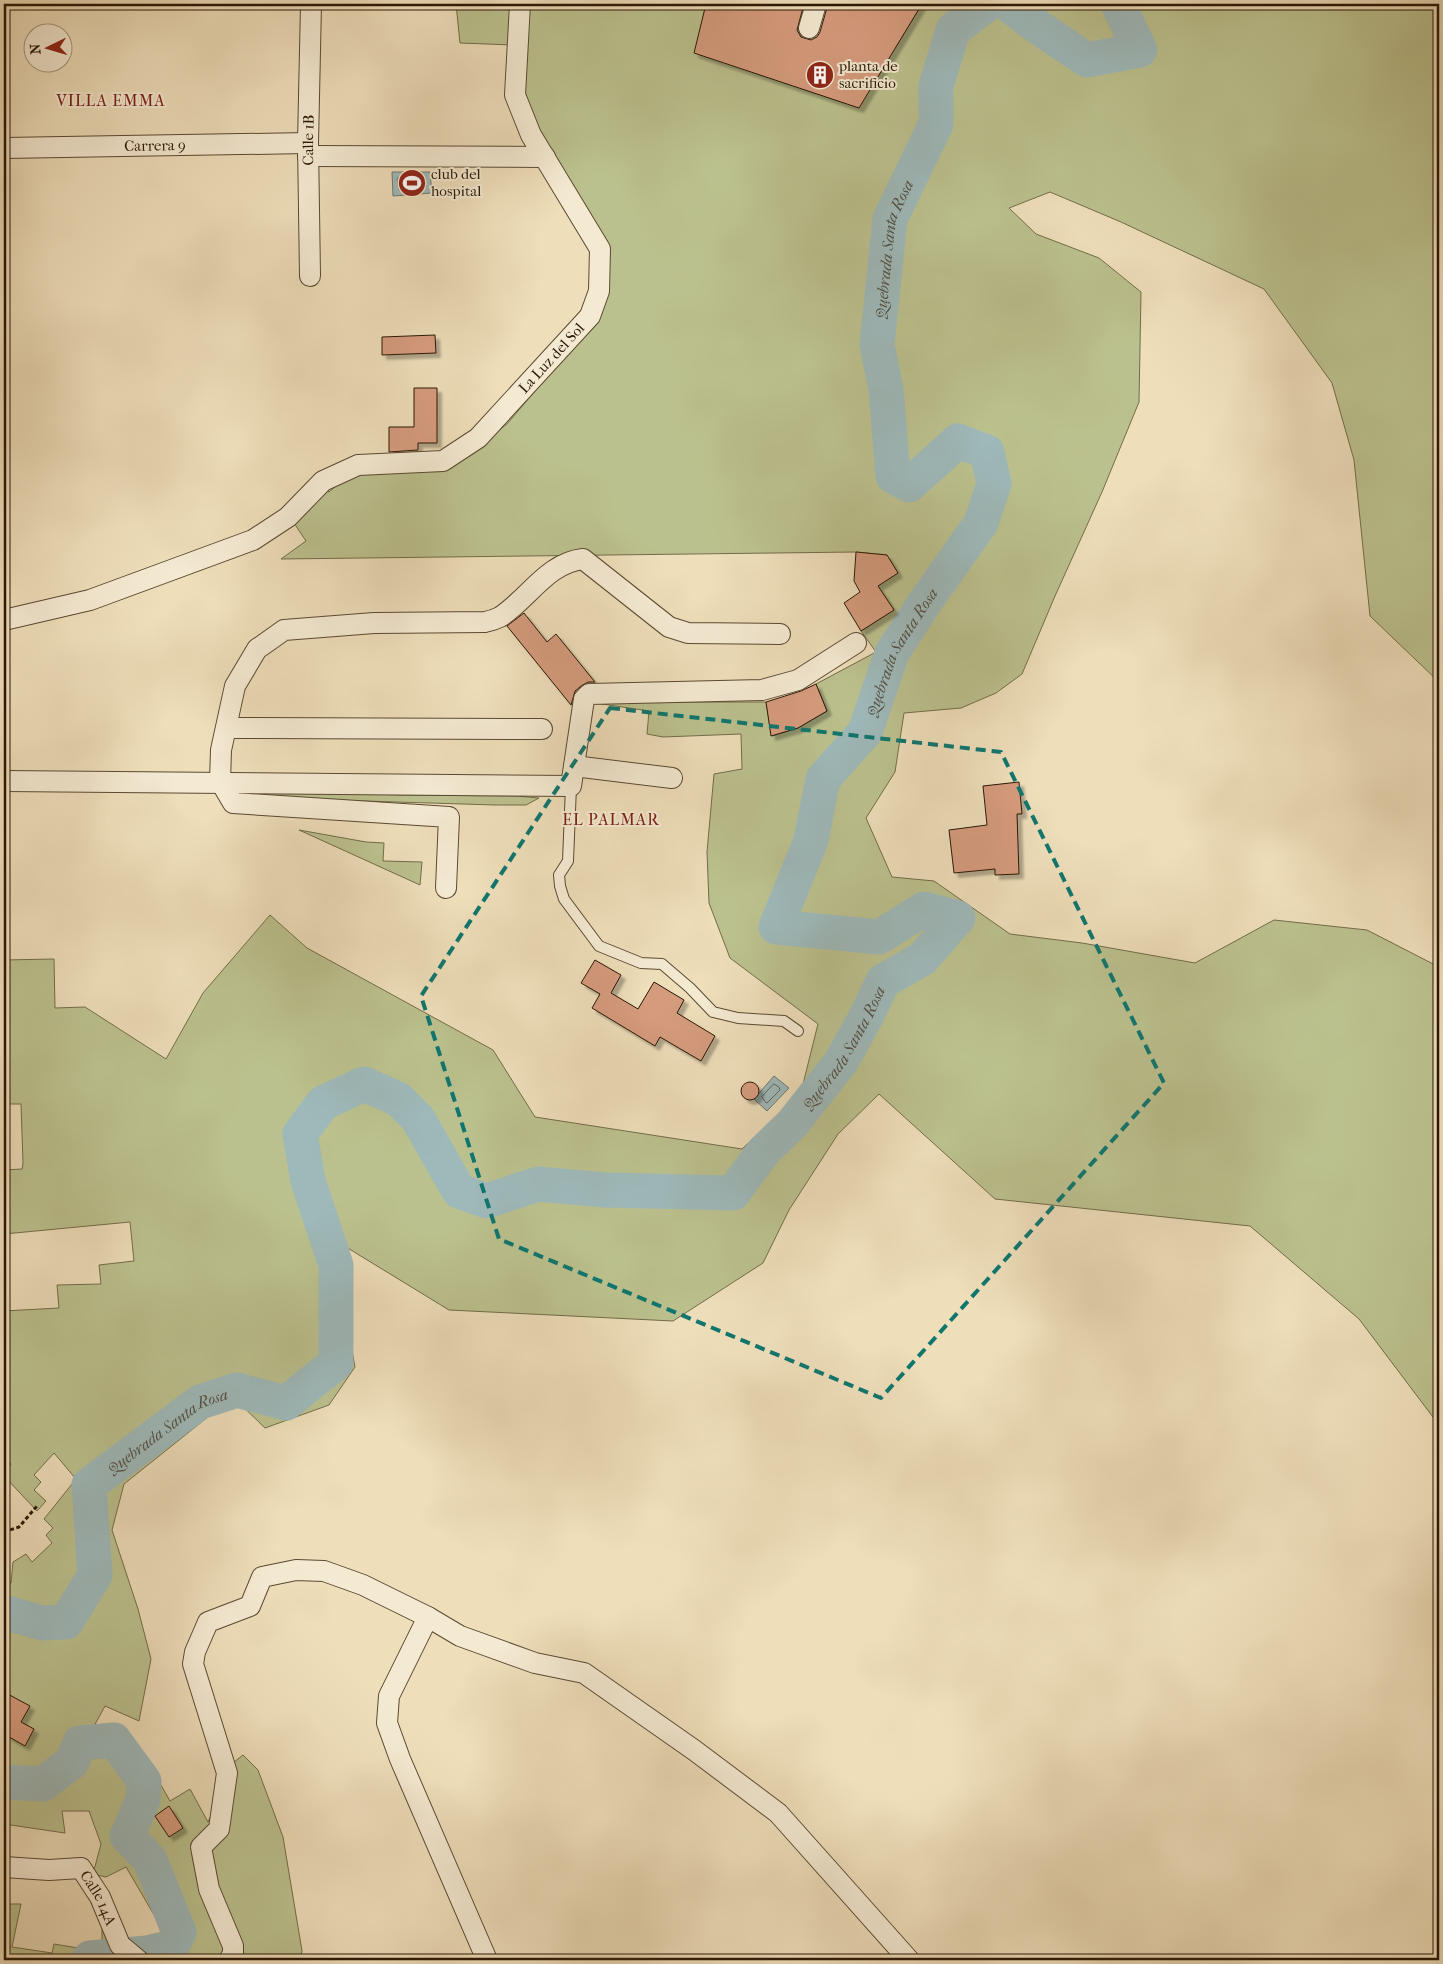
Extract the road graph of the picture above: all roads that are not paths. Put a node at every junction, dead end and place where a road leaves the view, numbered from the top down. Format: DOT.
graph roads {
  1 [pos="311,4"];
  2 [pos="520,4"];
  3 [pos="816,4"];
  4 [pos="809,28"];
  5 [pos="4,148"];
  6 [pos="308,150"];
  7 [pos="545,157"];
  8 [pos="310,276"];
  9 [pos="4,620"];
  10 [pos="780,634"];
  11 [pos="856,643"];
  12 [pos="227,728"];
  13 [pos="542,729"];
  14 [pos="574,766"];
  15 [pos="672,778"];
  16 [pos="4,781"];
  17 [pos="220,781"];
  18 [pos="571,786"];
  19 [pos="446,888"];
  20 [pos="798,1032"];
  21 [pos="428,1617"];
  22 [pos="4,1867"];
  23 [pos="138,1960"];
  24 [pos="229,1960"];
  25 [pos="487,1960"];
  26 [pos="909,1960"];
  1 -- 6 [label="street, Calle 1B"];
  2 -- 7 [label="street, La Luz del Sol"];
  3 -- 4 [label="street"];
  5 -- 6 [label="street, Carrera 9"];
  6 -- 7 [label="street, Carrera 9"];
  6 -- 8 [label="street, Calle 1B"];
  7 -- 9 [label="street, La Luz del Sol"];
  10 -- 12 [label="street"];
  11 -- 14 [label="street"];
  12 -- 13 [label="street"];
  12 -- 17 [label="street"];
  14 -- 15 [label="street"];
  14 -- 18 [label="street"];
  16 -- 17 [label="street"];
  17 -- 18 [label="street"];
  17 -- 19 [label="street"];
  18 -- 20 [label="lane"];
  21 -- 24 [label="street"];
  21 -- 25 [label="street"];
  21 -- 26 [label="street"];
  22 -- 23 [label="street, Calle 14A"];
}
